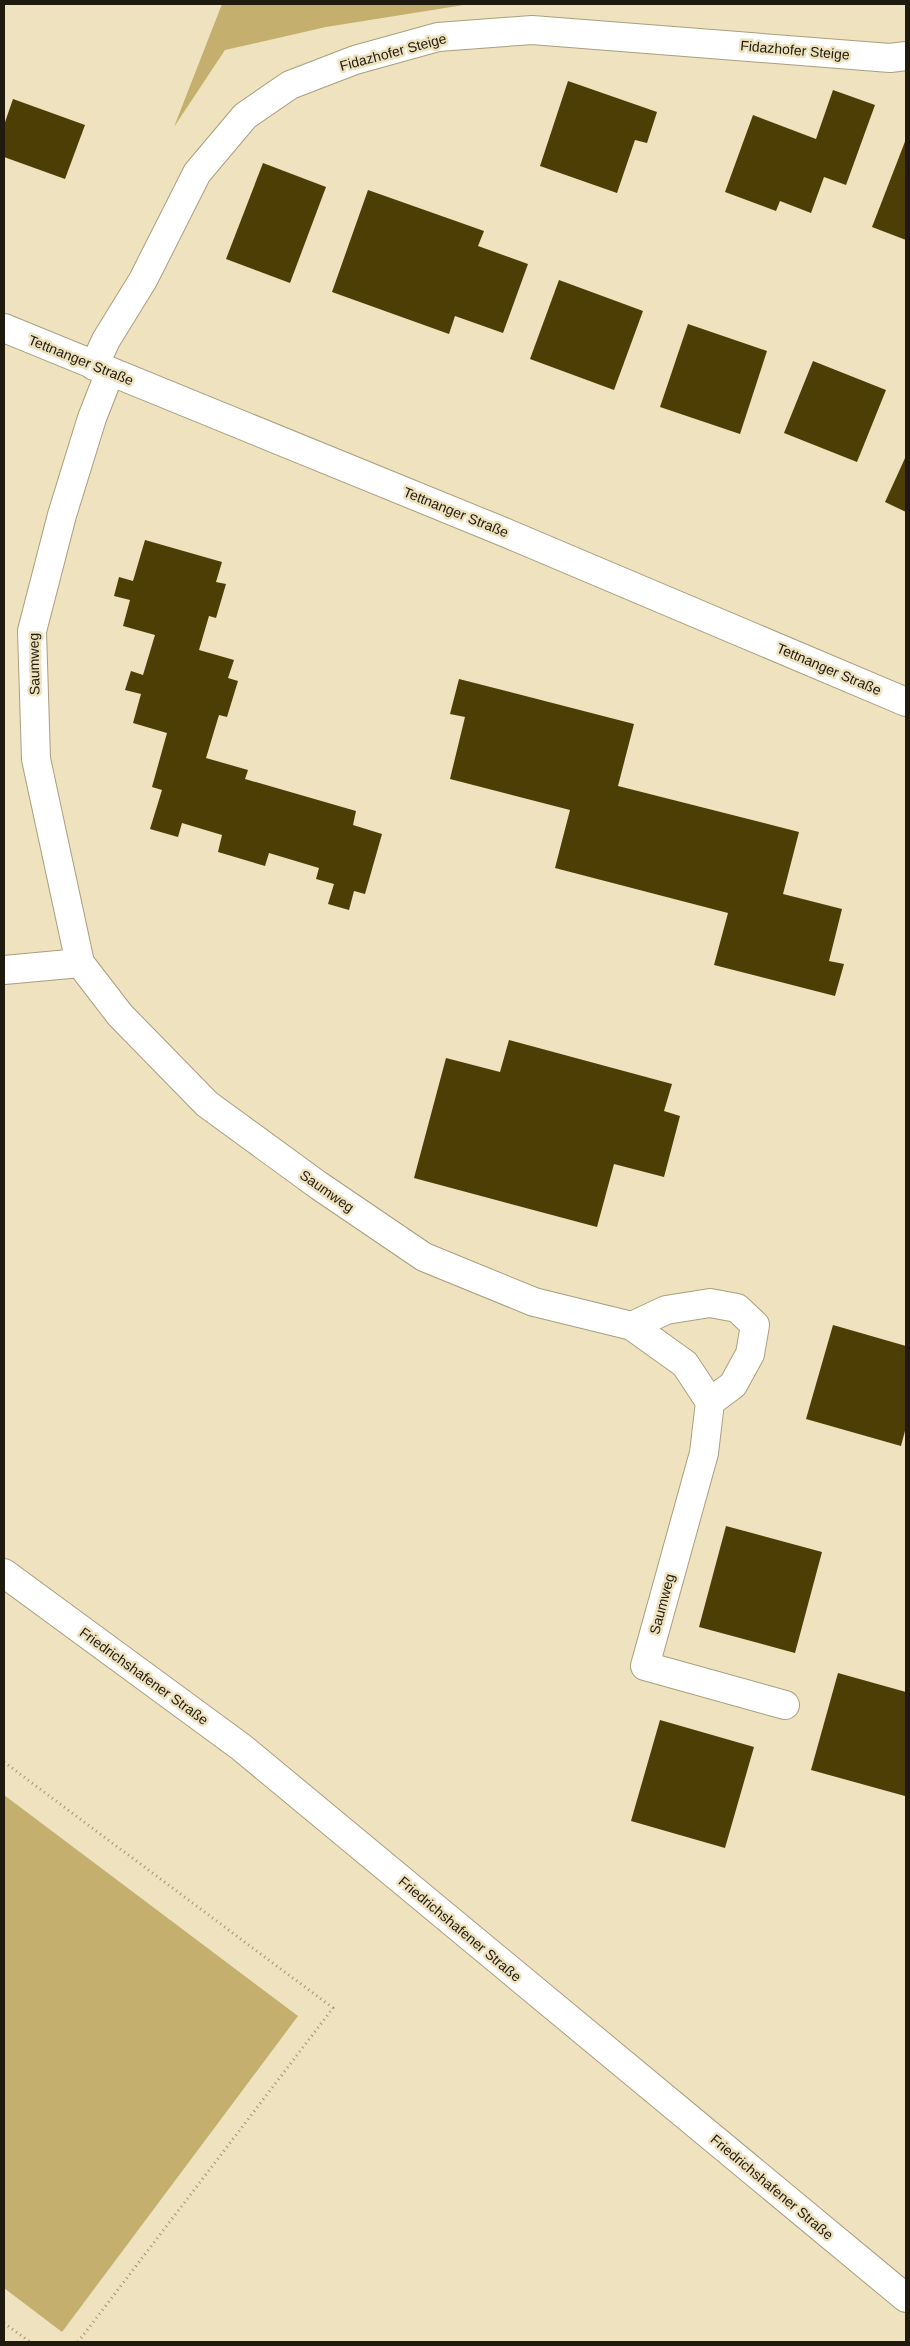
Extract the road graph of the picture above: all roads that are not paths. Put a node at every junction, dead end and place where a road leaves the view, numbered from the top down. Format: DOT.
graph roads {
  1 [pos="906,56"];
  2 [pos="4,328"];
  3 [pos="102,369"];
  4 [pos="906,702"];
  5 [pos="80,963"];
  6 [pos="4,970"];
  7 [pos="632,1326"];
  8 [pos="710,1402"];
  9 [pos="4,1573"];
  10 [pos="785,1705"];
  11 [pos="906,2298"];
  1 -- 3 [label="street, Fidazhofer Steige"];
  2 -- 3 [label="street, Tettnanger Straße"];
  3 -- 4 [label="street, Tettnanger Straße"];
  3 -- 5 [label="street, Saumweg"];
  5 -- 6 [label="street"];
  5 -- 7 [label="street, Saumweg"];
  7 -- 8 [label="street, Saumweg"];
  7 -- 8 [label="street"];
  8 -- 10 [label="street, Saumweg"];
  9 -- 11 [label="street, Friedrichshafener Straße"];
}
